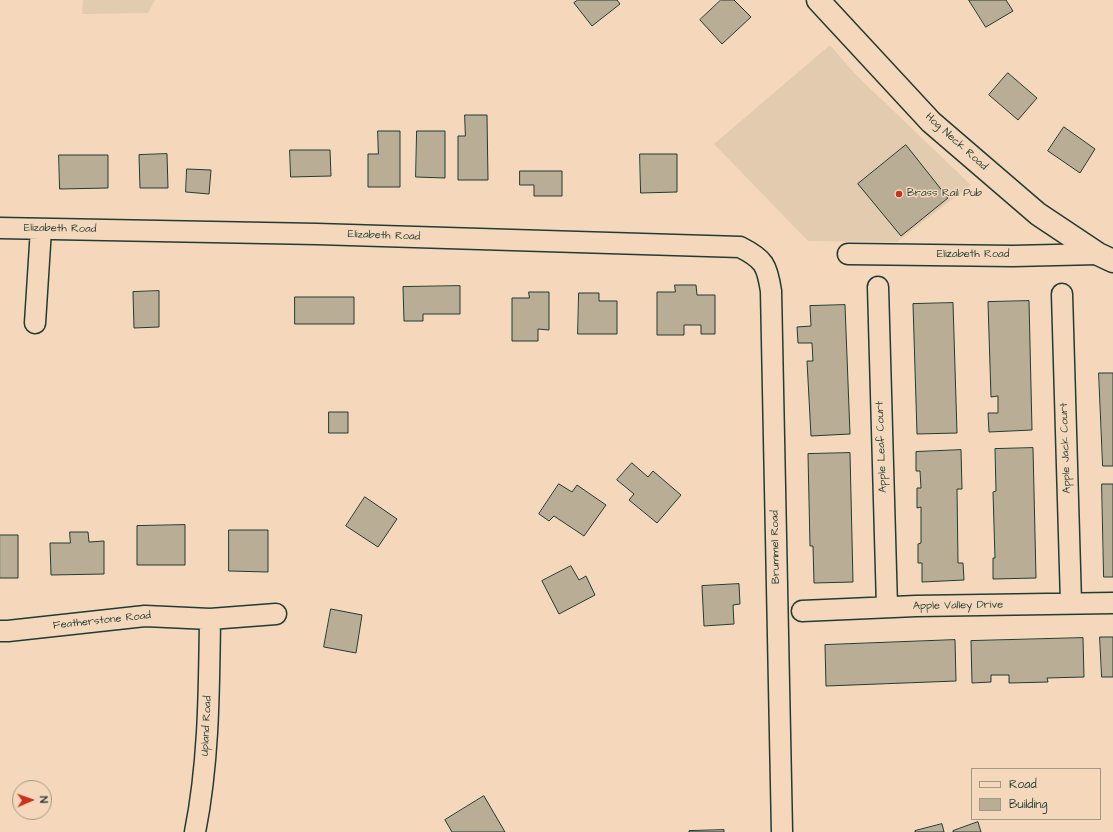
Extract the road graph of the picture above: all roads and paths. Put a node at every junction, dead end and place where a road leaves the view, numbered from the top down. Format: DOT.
graph roads {
  1 [pos="821,1"];
  2 [pos="0,228"];
  3 [pos="40,228"];
  4 [pos="848,254"];
  5 [pos="1106,257"];
  6 [pos="763,263"];
  7 [pos="878,288"];
  8 [pos="1062,294"];
  9 [pos="35,323"];
  10 [pos="1071,603"];
  11 [pos="1113,603"];
  12 [pos="887,607"];
  13 [pos="802,611"];
  14 [pos="276,614"];
  15 [pos="210,619"];
  16 [pos="0,631"];
  17 [pos="195,832"];
  18 [pos="782,832"];
  1 -- 5 [label="main road, Hog Neck Road"];
  2 -- 3 [label="street, Elizabeth Road"];
  3 -- 6 [label="street, Elizabeth Road"];
  3 -- 9 [label="street"];
  4 -- 5 [label="street, Elizabeth Road"];
  6 -- 18 [label="street, Brummel Road"];
  7 -- 12 [label="street, Apple Leaf Court"];
  8 -- 10 [label="street, Apple Jack Court"];
  10 -- 11 [label="street, Apple Valley Drive"];
  10 -- 12 [label="street, Apple Valley Drive"];
  12 -- 13 [label="street, Apple Valley Drive"];
  14 -- 15 [label="street, Featherstone Road"];
  15 -- 16 [label="street, Featherstone Road"];
  15 -- 17 [label="street, Upland Road"];
}
